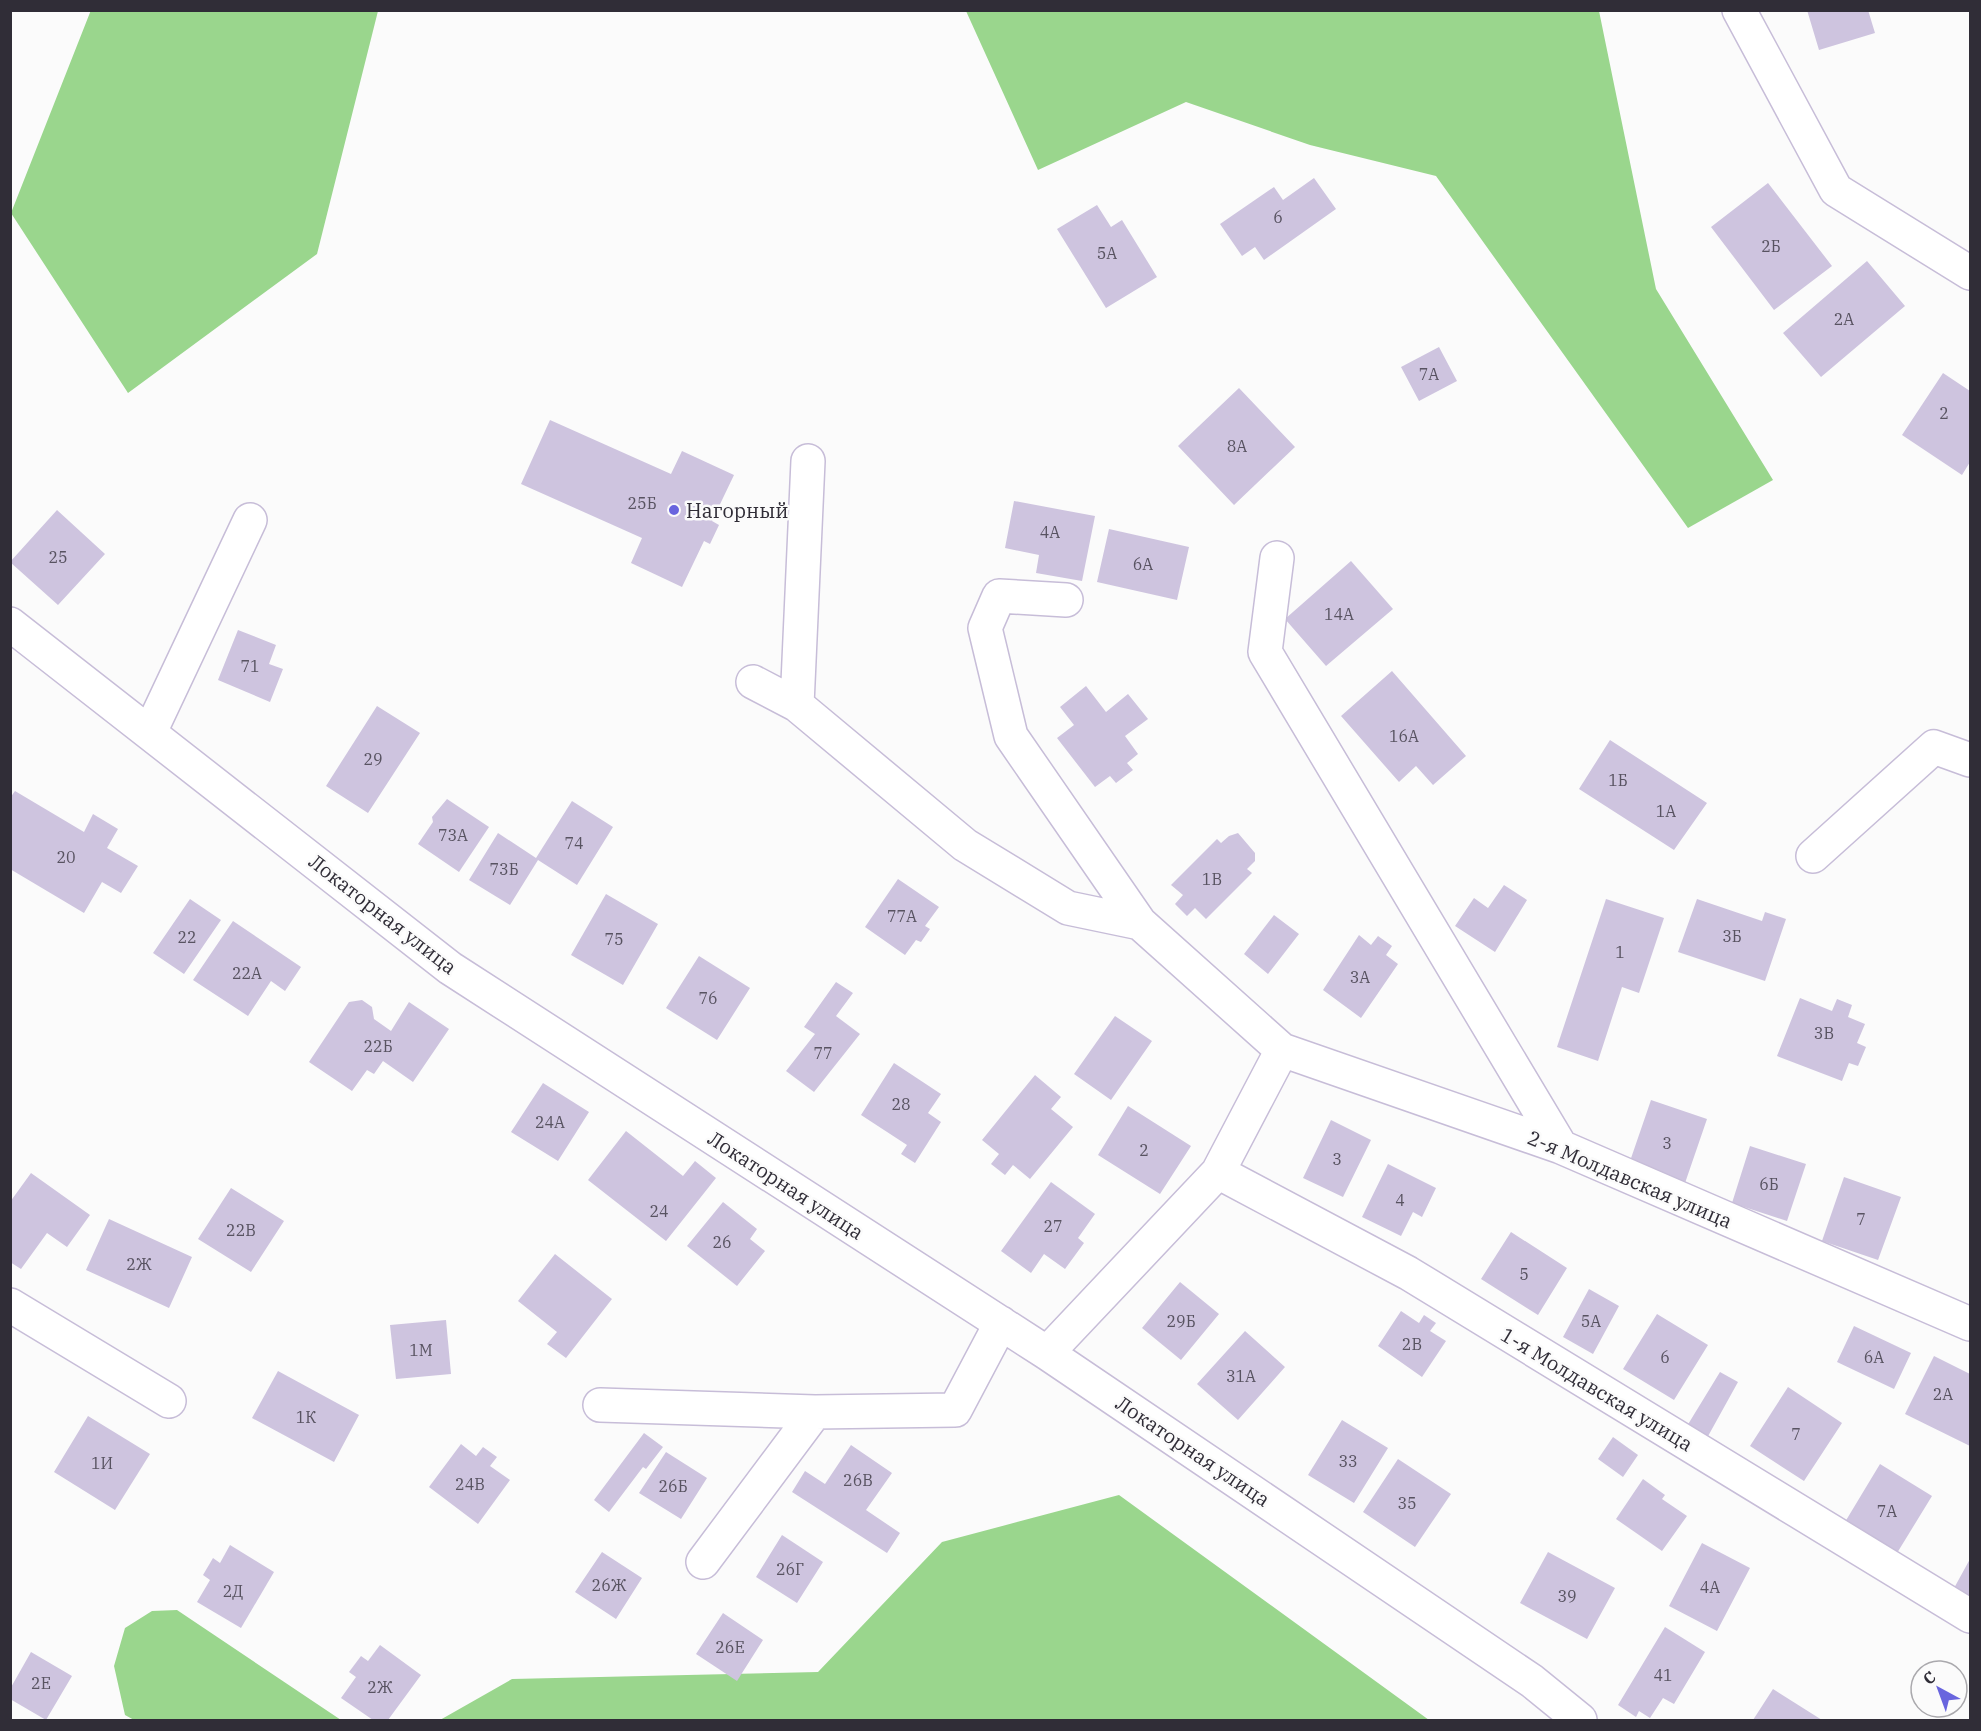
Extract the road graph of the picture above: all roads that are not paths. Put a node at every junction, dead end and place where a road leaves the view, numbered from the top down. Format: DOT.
graph roads {
  1 [pos="1739,10"];
  2 [pos="1971,273"];
  3 [pos="808,461"];
  4 [pos="250,520"];
  5 [pos="1277,558"];
  6 [pos="1066,600"];
  7 [pos="10,624"];
  8 [pos="753,682"];
  9 [pos="796,705"];
  10 [pos="150,732"];
  11 [pos="1971,760"];
  12 [pos="1813,856"];
  13 [pos="1140,923"];
  14 [pos="1282,1050"];
  15 [pos="1561,1147"];
  16 [pos="1218,1172"];
  17 [pos="10,1305"];
  18 [pos="1001,1323"];
  19 [pos="1971,1324"];
  20 [pos="1047,1353"];
  21 [pos="169,1401"];
  22 [pos="600,1405"];
  23 [pos="815,1412"];
  24 [pos="703,1562"];
  25 [pos="1971,1616"];
  26 [pos="1580,1720"];
  1 -- 2 [label="street"];
  3 -- 9 [label="street"];
  4 -- 10 [label="street"];
  5 -- 15 [label="street"];
  6 -- 13 [label="street"];
  7 -- 10 [label="street, Локаторная улица"];
  8 -- 9 [label="street"];
  9 -- 13 [label="street"];
  10 -- 18 [label="street, Локаторная улица"];
  11 -- 12 [label="street"];
  13 -- 14 [label="street"];
  14 -- 15 [label="street, 2-я Молдавская улица"];
  14 -- 16 [label="street"];
  15 -- 19 [label="street, 2-я Молдавская улица"];
  16 -- 20 [label="street"];
  16 -- 25 [label="street, 1-я Молдавская улица"];
  17 -- 21 [label="street"];
  18 -- 20 [label="street, Локаторная улица"];
  18 -- 23 [label="street"];
  20 -- 26 [label="street, Локаторная улица"];
  22 -- 23 [label="street"];
  23 -- 24 [label="street"];
}
